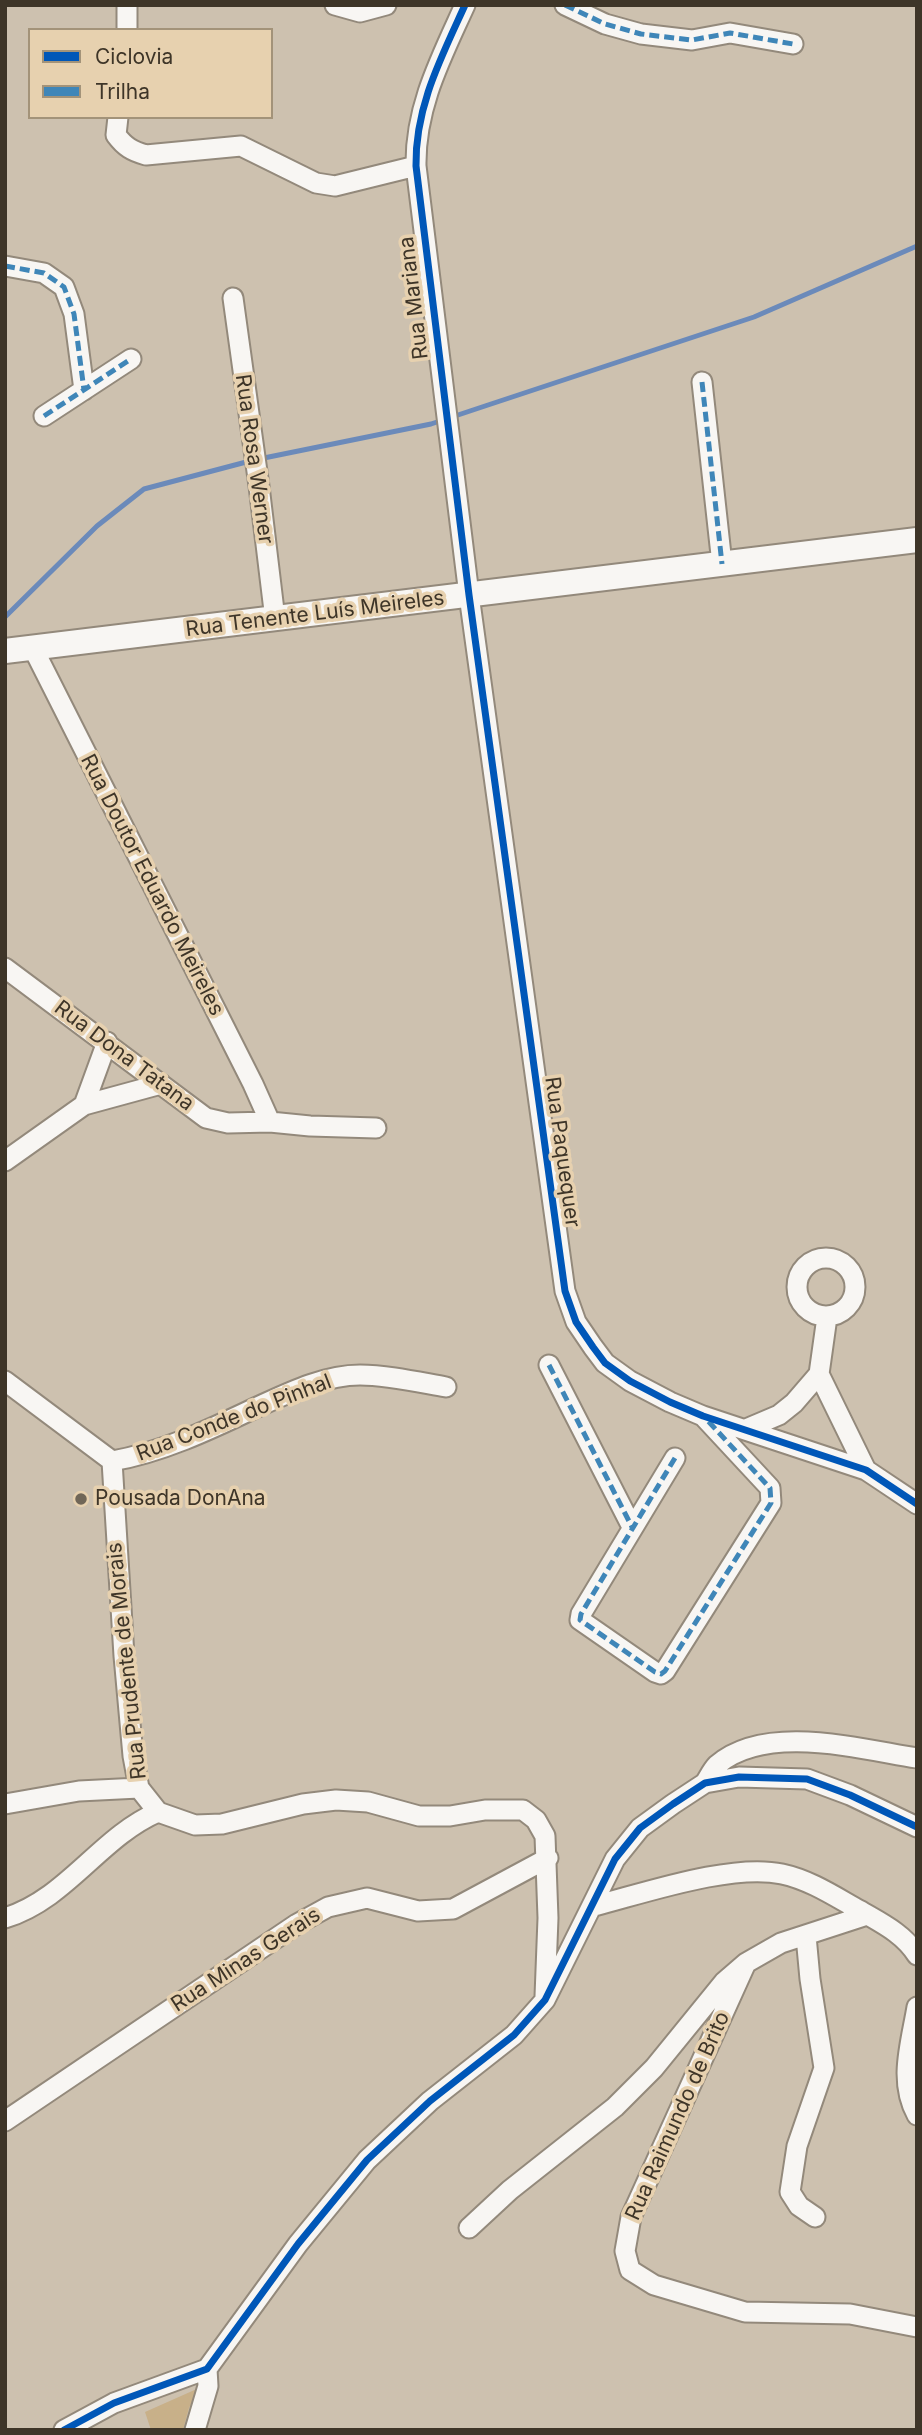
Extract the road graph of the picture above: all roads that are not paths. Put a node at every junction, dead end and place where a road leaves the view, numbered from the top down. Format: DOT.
graph roads {
  1 [pos="127,5"];
  2 [pos="335,5"];
  3 [pos="386,5"];
  4 [pos="465,5"];
  5 [pos="565,5"];
  6 [pos="127,28"];
  7 [pos="793,44"];
  8 [pos="118,119"];
  9 [pos="416,166"];
  10 [pos="5,266"];
  11 [pos="233,298"];
  12 [pos="131,359"];
  13 [pos="702,382"];
  14 [pos="85,390"];
  15 [pos="44,416"];
  16 [pos="917,540"];
  17 [pos="722,564"];
  18 [pos="469,595"];
  19 [pos="275,619"];
  20 [pos="33,648"];
  21 [pos="5,651"];
  22 [pos="5,968"];
  23 [pos="107,1042"];
  24 [pos="161,1084"];
  25 [pos="84,1105"];
  26 [pos="270,1122"];
  27 [pos="376,1128"];
  28 [pos="5,1161"];
  29 [pos="827,1317"];
  30 [pos="549,1365"];
  31 [pos="819,1374"];
  32 [pos="5,1381"];
  33 [pos="446,1387"];
  34 [pos="704,1416"];
  35 [pos="746,1429"];
  36 [pos="675,1458"];
  37 [pos="112,1461"];
  38 [pos="866,1471"];
  39 [pos="917,1504"];
  40 [pos="632,1527"];
  41 [pos="917,1758"];
  42 [pos="705,1783"];
  43 [pos="139,1788"];
  44 [pos="5,1804"];
  45 [pos="158,1812"];
  46 [pos="917,1827"];
  47 [pos="548,1858"];
  48 [pos="594,1906"];
  49 [pos="867,1915"];
  50 [pos="5,1918"];
  51 [pos="806,1936"];
  52 [pos="917,1955"];
  53 [pos="746,1963"];
  54 [pos="545,2000"];
  55 [pos="917,2007"];
  56 [pos="917,2115"];
  57 [pos="5,2121"];
  58 [pos="815,2217"];
  59 [pos="469,2228"];
  60 [pos="917,2327"];
  61 [pos="207,2369"];
  62 [pos="64,2430"];
  63 [pos="195,2430"];
  1 -- 6 [label="street"];
  2 -- 3 [label="street"];
  4 -- 9 [label="street, Rua Mariana"];
  5 -- 7 [label="street"];
  8 -- 9 [label="street"];
  9 -- 18 [label="street, Rua Mariana"];
  10 -- 14 [label="street"];
  11 -- 19 [label="street, Rua Rosa Werner"];
  12 -- 14 [label="street"];
  13 -- 17 [label="street"];
  14 -- 15 [label="street"];
  16 -- 17 [label="main road, Rua Tenente Luís Meireles"];
  17 -- 18 [label="main road, Rua Tenente Luís Meireles"];
  18 -- 19 [label="main road, Rua Tenente Luís Meireles"];
  18 -- 34 [label="street, Rua Paquequer"];
  19 -- 20 [label="main road, Rua Tenente Luís Meireles"];
  20 -- 21 [label="main road, Rua Tenente Luís Meireles"];
  20 -- 26 [label="street, Rua Doutor Eduardo Meireles"];
  22 -- 23 [label="street, Rua Dona Tatana"];
  23 -- 24 [label="street, Rua Dona Tatana"];
  23 -- 25 [label="street"];
  24 -- 25 [label="street"];
  24 -- 26 [label="street, Rua Dona Tatana"];
  25 -- 28 [label="street"];
  26 -- 27 [label="street, Rua Dona Tatana"];
  29 -- 31 [label="street"];
  30 -- 40 [label="street"];
  31 -- 35 [label="street"];
  31 -- 38 [label="street"];
  32 -- 37 [label="street, Rua Conde do Pinhal"];
  33 -- 37 [label="street, Rua Conde do Pinhal"];
  34 -- 35 [label="street, Rua Paquequer"];
  34 -- 40 [label="street"];
  35 -- 38 [label="street, Rua Paquequer"];
  36 -- 40 [label="street"];
  37 -- 43 [label="street, Rua Prudente de Morais"];
  38 -- 39 [label="street, Rua Paquequer"];
  41 -- 42 [label="street"];
  42 -- 46 [label="street"];
  42 -- 48 [label="street"];
  43 -- 44 [label="street"];
  43 -- 45 [label="street, Rua Prudente de Morais"];
  45 -- 47 [label="street"];
  45 -- 50 [label="street"];
  47 -- 54 [label="street"];
  47 -- 57 [label="street, Rua Minas Gerais"];
  48 -- 49 [label="street"];
  48 -- 54 [label="street"];
  49 -- 51 [label="street"];
  49 -- 52 [label="street"];
  51 -- 53 [label="street"];
  51 -- 58 [label="street"];
  53 -- 59 [label="street"];
  53 -- 60 [label="street, Rua Raimundo de Brito"];
  54 -- 61 [label="street"];
  55 -- 56 [label="street"];
  61 -- 62 [label="street"];
  61 -- 63 [label="street"];
}
